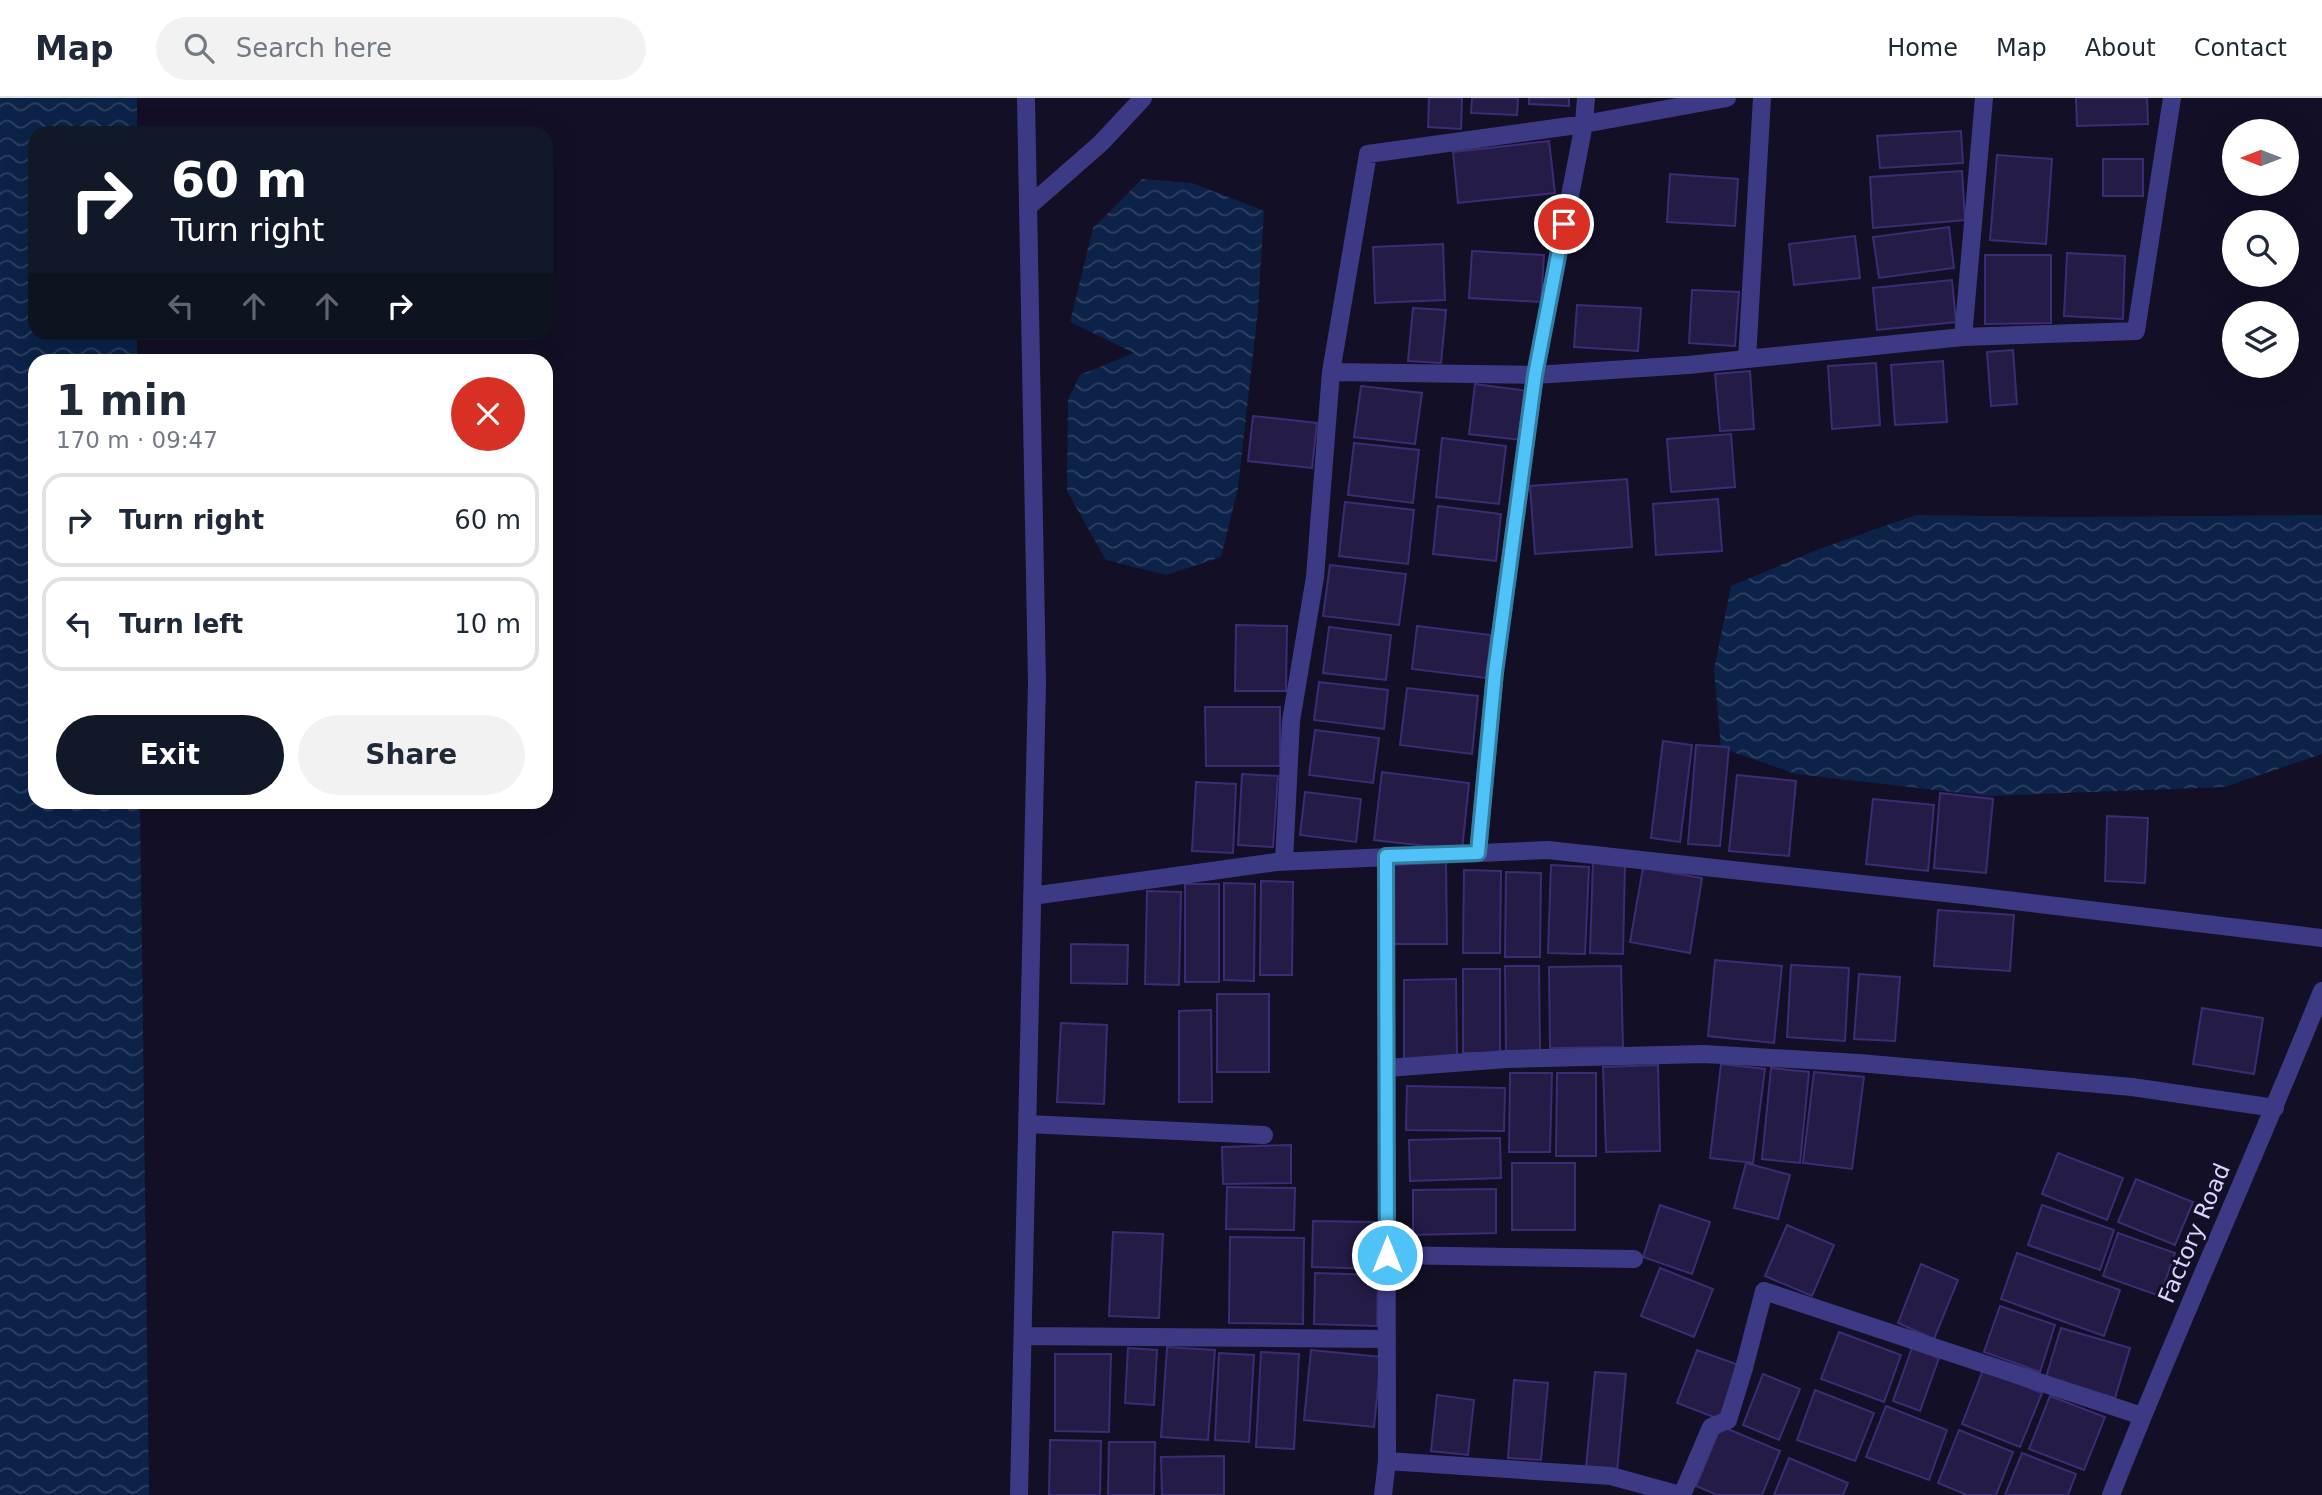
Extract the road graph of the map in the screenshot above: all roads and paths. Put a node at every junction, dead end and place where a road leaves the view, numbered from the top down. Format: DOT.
graph roads {
  1 [pos="1026,98"];
  2 [pos="1143,98"];
  3 [pos="1586,98"];
  4 [pos="1727,98"];
  5 [pos="1762,98"];
  6 [pos="1984,98"];
  7 [pos="2172,98"];
  8 [pos="1584,124"];
  9 [pos="1028,207"];
  10 [pos="1963,337"];
  11 [pos="1746,359"];
  12 [pos="1331,372"];
  13 [pos="1535,375"];
  14 [pos="1478,853"];
  15 [pos="1386,856"];
  16 [pos="1284,861"];
  17 [pos="1032,896"];
  18 [pos="2322,938"];
  19 [pos="2322,991"];
  20 [pos="1387,1068"];
  21 [pos="2275,1108"];
  22 [pos="1027,1124"];
  23 [pos="1264,1135"];
  24 [pos="1387,1255"];
  25 [pos="1634,1259"];
  26 [pos="1023,1336"];
  27 [pos="1387,1339"];
  28 [pos="2142,1416"];
  29 [pos="1387,1461"];
  30 [pos="1019,1495"];
  31 [pos="1383,1495"];
  32 [pos="1681,1495"];
  33 [pos="2111,1495"];
  1 -- 9 [label="street"];
  2 -- 9 [label="street"];
  3 -- 8 [label="street"];
  4 -- 8 [label="street"];
  5 -- 11 [label="street"];
  6 -- 10 [label="street"];
  7 -- 10 [label="street"];
  8 -- 12 [label="street"];
  8 -- 13 [label="street"];
  9 -- 17 [label="street"];
  10 -- 11 [label="street"];
  11 -- 13 [label="street"];
  12 -- 13 [label="street"];
  12 -- 16 [label="street"];
  13 -- 14 [label="street"];
  14 -- 15 [label="street"];
  14 -- 18 [label="street"];
  15 -- 16 [label="street"];
  15 -- 20 [label="street"];
  16 -- 17 [label="street"];
  17 -- 22 [label="street"];
  19 -- 21 [label="street, Factory Road"];
  20 -- 21 [label="street"];
  20 -- 24 [label="street"];
  21 -- 28 [label="street, Factory Road"];
  22 -- 23 [label="street"];
  22 -- 26 [label="street"];
  24 -- 25 [label="street"];
  24 -- 27 [label="street"];
  26 -- 27 [label="street"];
  26 -- 30 [label="street"];
  27 -- 29 [label="street"];
  28 -- 32 [label="street"];
  28 -- 33 [label="street, Factory Road"];
  29 -- 31 [label="street"];
  29 -- 32 [label="street"];
}
